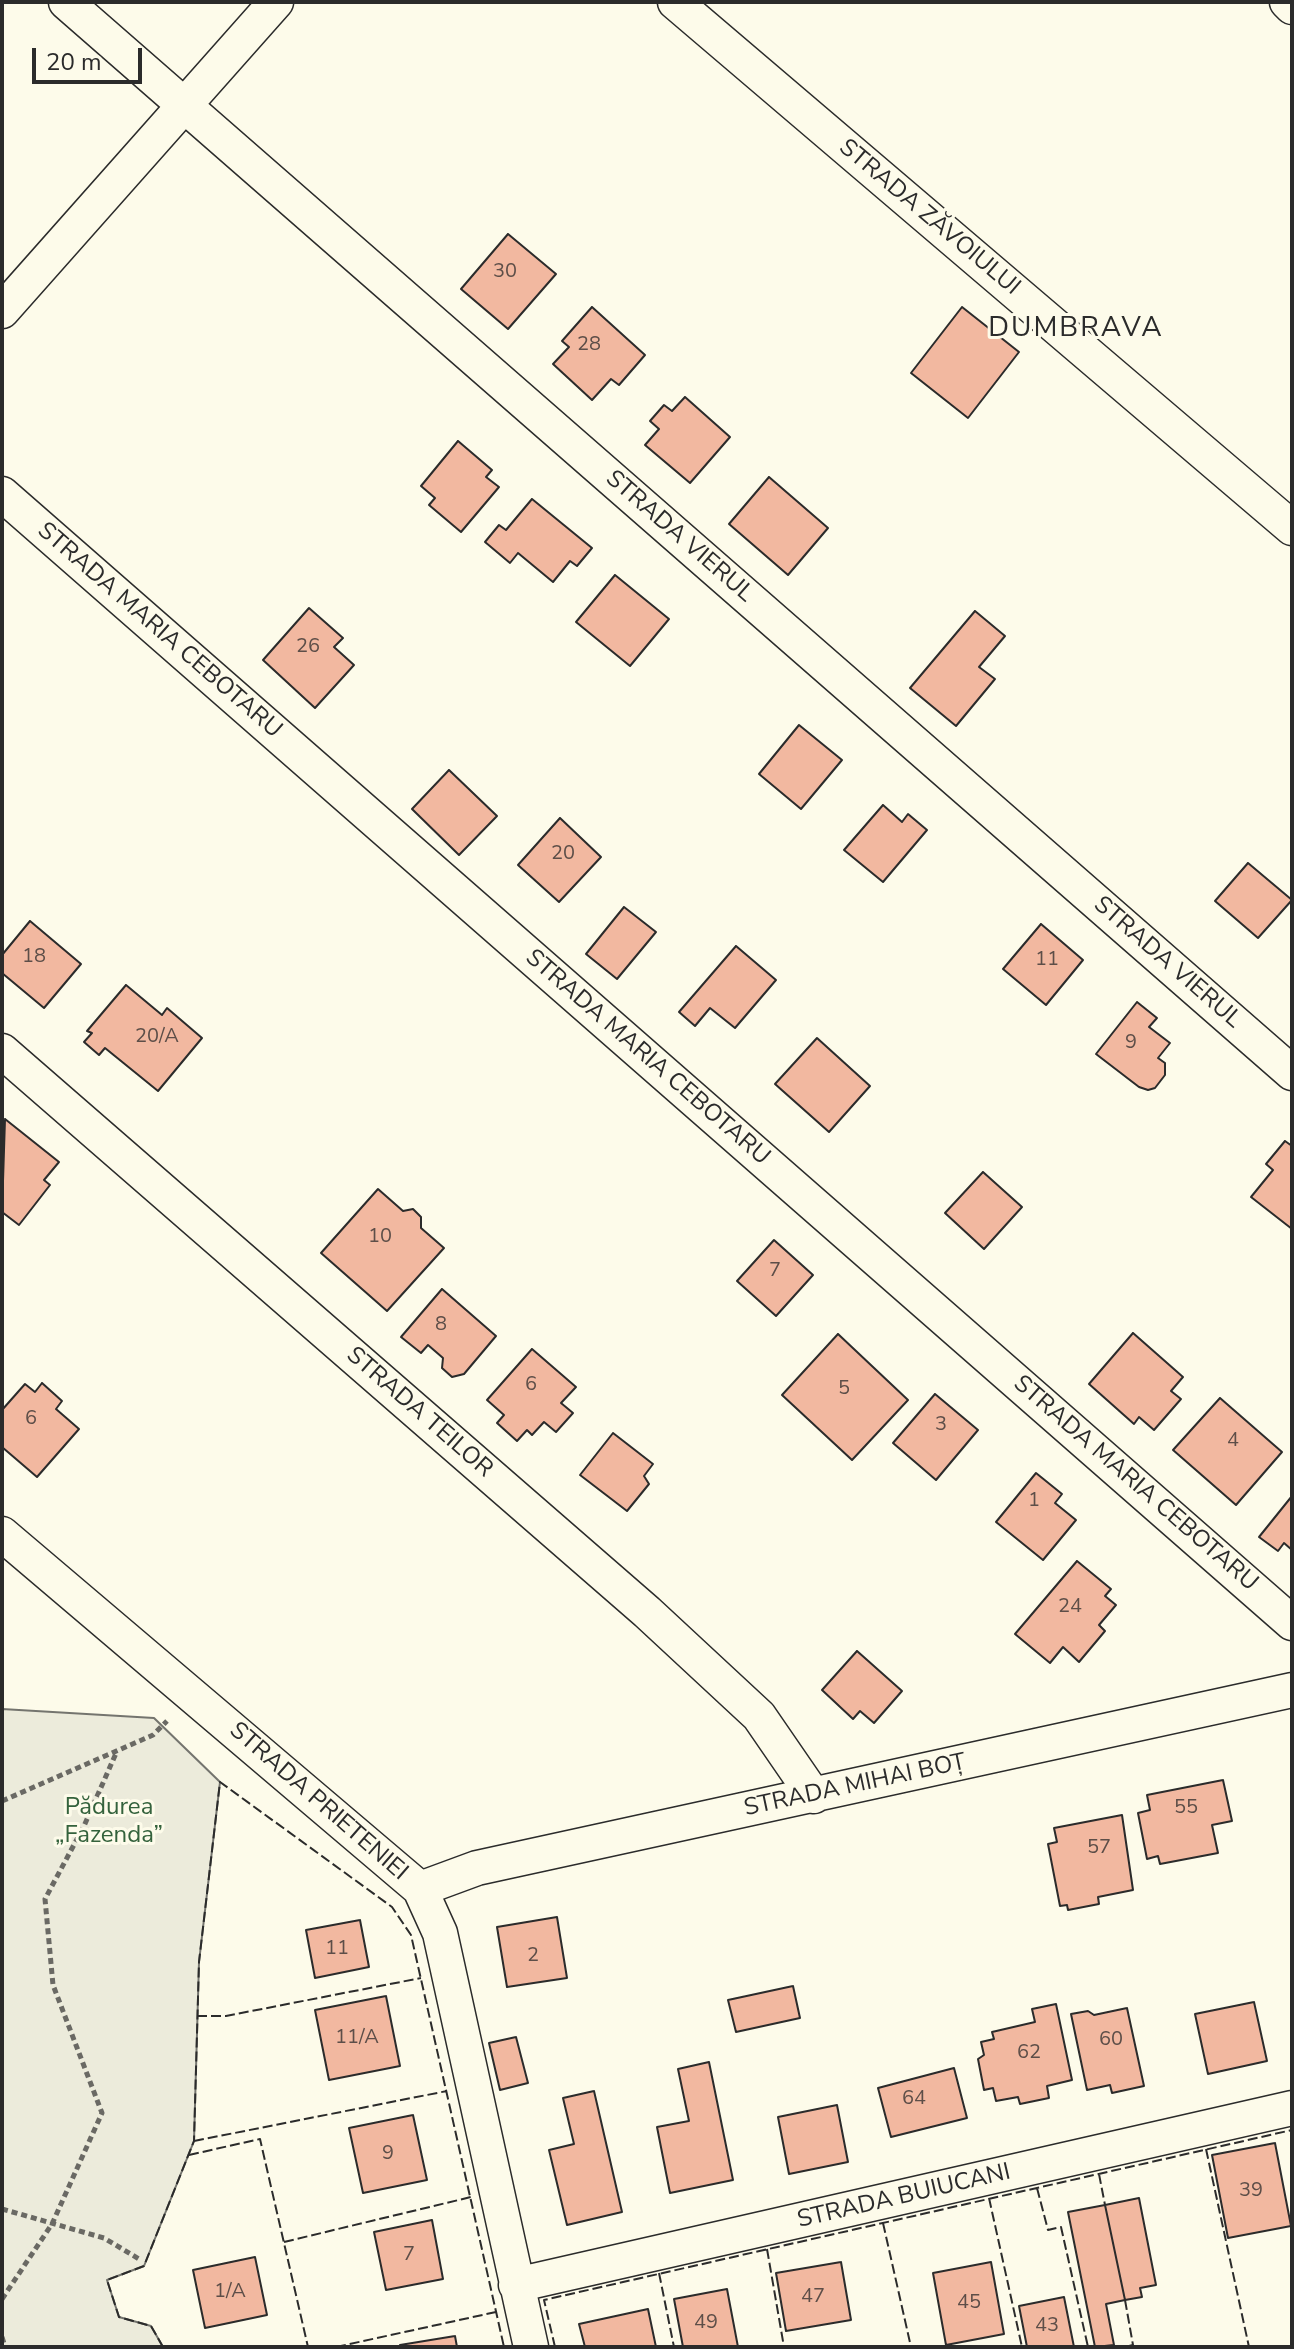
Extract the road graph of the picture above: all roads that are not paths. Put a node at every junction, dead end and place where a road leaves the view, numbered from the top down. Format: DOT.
graph roads {
  1 [pos="66,2"];
  2 [pos="276,2"];
  3 [pos="675,2"];
  4 [pos="1287,2"];
  5 [pos="1292,7"];
  6 [pos="182,105"];
  7 [pos="2,311"];
  8 [pos="2,494"];
  9 [pos="1292,528"];
  10 [pos="2,1051"];
  11 [pos="1292,1073"];
  12 [pos="2,1534"];
  13 [pos="1292,1623"];
  14 [pos="1292,1690"];
  15 [pos="814,1796"];
  16 [pos="420,1889"];
  17 [pos="1292,2108"];
  18 [pos="516,2285"];
  19 [pos="531,2347"];
  1 -- 6 [label="street, STRADA VIERUL"];
  2 -- 6 [label="street"];
  3 -- 9 [label="street, STRADA ZĂVOIULUI"];
  4 -- 5 [label="street"];
  6 -- 7 [label="street"];
  6 -- 11 [label="street, STRADA VIERUL"];
  8 -- 13 [label="street, STRADA MARIA CEBOTARU"];
  10 -- 15 [label="street, STRADA TEILOR"];
  12 -- 16 [label="street, STRADA PRIETENIEI"];
  14 -- 15 [label="street, STRADA MIHAI BOȚ"];
  15 -- 16 [label="street, STRADA MIHAI BOȚ"];
  16 -- 18 [label="street, STRADA PRIETENIEI"];
  17 -- 18 [label="street, STRADA BUIUCANI"];
  18 -- 19 [label="street, STRADA PRIETENIEI"];
}
